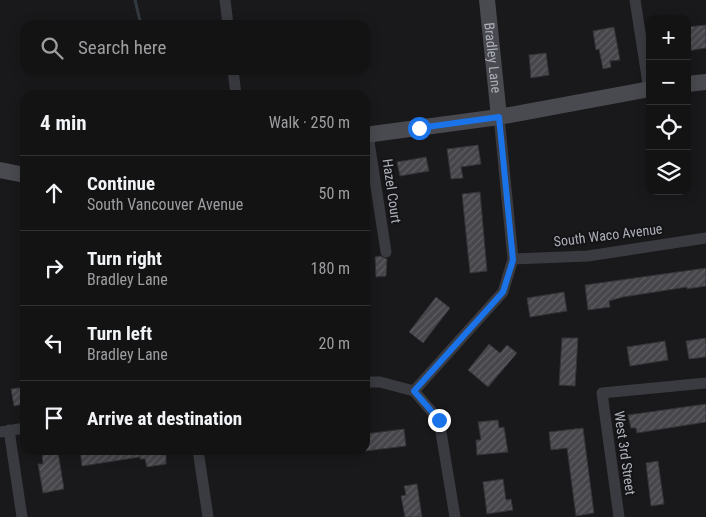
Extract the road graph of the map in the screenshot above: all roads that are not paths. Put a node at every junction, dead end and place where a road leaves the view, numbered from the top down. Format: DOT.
graph roads {
  1 [pos="225,0"];
  2 [pos="487,0"];
  3 [pos="636,0"];
  4 [pos="227,20"];
  5 [pos="646,69"];
  6 [pos="234,75"];
  7 [pos="706,82"];
  8 [pos="691,84"];
  9 [pos="235,90"];
  10 [pos="646,91"];
  11 [pos="499,117"];
  12 [pos="370,135"];
  13 [pos="370,153"];
  14 [pos="0,170"];
  15 [pos="20,174"];
  16 [pos="706,238"];
  17 [pos="386,252"];
  18 [pos="513,260"];
  19 [pos="370,382"];
  20 [pos="706,383"];
  21 [pos="414,391"];
  22 [pos="20,429"];
  23 [pos="4,431"];
  24 [pos="199,455"];
  25 [pos="22,517"];
  26 [pos="208,517"];
  27 [pos="455,517"];
  28 [pos="619,517"];
  1 -- 4 [label="street"];
  2 -- 11 [label="street, Bradley Lane"];
  3 -- 5 [label="street"];
  6 -- 9 [label="street"];
  7 -- 8 [label="street"];
  10 -- 11 [label="street"];
  11 -- 12 [label="street"];
  11 -- 18 [label="street, Bradley Lane"];
  13 -- 17 [label="street, Hazel Court"];
  14 -- 15 [label="street"];
  16 -- 18 [label="street, South Waco Avenue"];
  18 -- 21 [label="street, Bradley Lane"];
  19 -- 21 [label="street"];
  20 -- 28 [label="street, West 3rd Street"];
  21 -- 27 [label="street"];
  22 -- 23 [label="street"];
  23 -- 25 [label="street"];
  24 -- 26 [label="street"];
}
